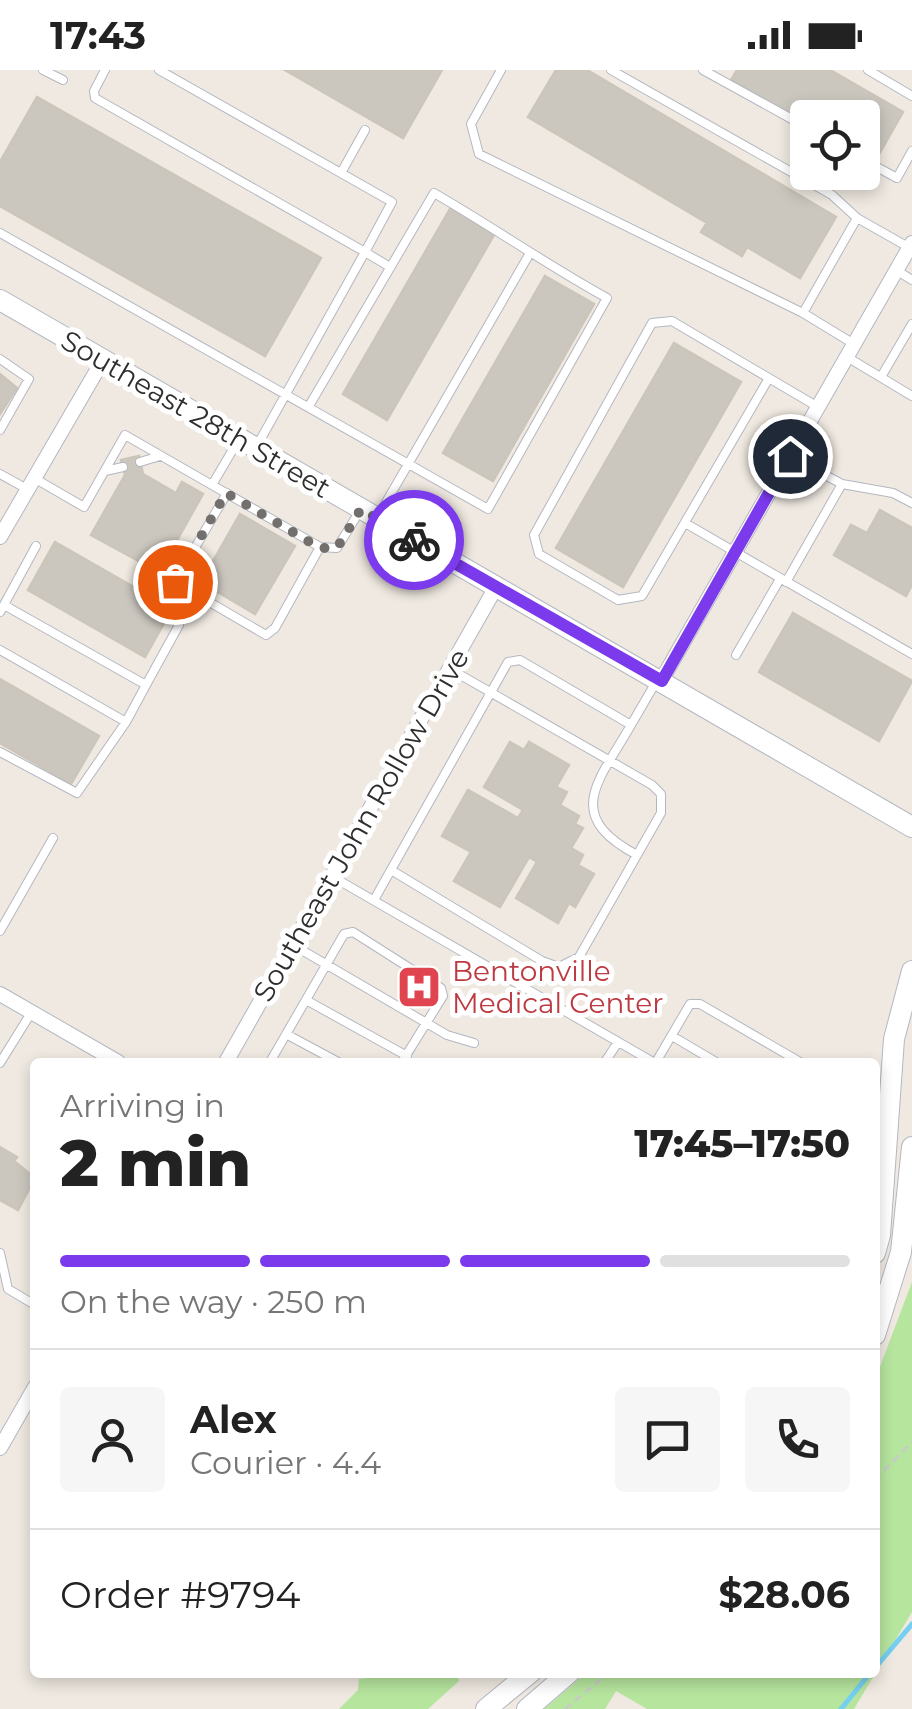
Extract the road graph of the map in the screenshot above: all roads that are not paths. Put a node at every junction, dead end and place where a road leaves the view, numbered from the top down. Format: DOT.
graph roads {
  1 [pos="43,70"];
  2 [pos="105,70"];
  3 [pos="159,70"];
  4 [pos="500,70"];
  5 [pos="610,70"];
  6 [pos="703,70"];
  7 [pos="868,70"];
  8 [pos="64,80"];
  9 [pos="912,96"];
  10 [pos="790,118"];
  11 [pos="365,130"];
  12 [pos="912,150"];
  13 [pos="880,169"];
  14 [pos="341,173"];
  15 [pos="857,218"];
  16 [pos="0,233"];
  17 [pos="911,246"];
  18 [pos="365,252"];
  19 [pos="530,253"];
  20 [pos="390,267"];
  21 [pos="896,270"];
  22 [pos="912,280"];
  23 [pos="0,300"];
  24 [pos="803,314"];
  25 [pos="912,324"];
  26 [pos="851,350"];
  27 [pos="0,359"];
  28 [pos="102,360"];
  29 [pos="880,377"];
  30 [pos="769,378"];
  31 [pos="286,393"];
  32 [pos="912,396"];
  33 [pos="309,406"];
  34 [pos="818,406"];
  35 [pos="0,430"];
  36 [pos="247,444"];
  37 [pos="161,456"];
  38 [pos="790,456"];
  39 [pos="140,462"];
  40 [pos="408,463"];
  41 [pos="123,467"];
  42 [pos="105,471"];
  43 [pos="0,474"];
  44 [pos="30,484"];
  45 [pos="212,484"];
  46 [pos="842,484"];
  47 [pos="226,493"];
  48 [pos="912,502"];
  49 [pos="369,514"];
  50 [pos="685,523"];
  51 [pos="0,536"];
  52 [pos="36,546"];
  53 [pos="320,548"];
  54 [pos="734,551"];
  55 [pos="783,581"];
  56 [pos="496,587"];
  57 [pos="2,608"];
  58 [pos="179,624"];
  59 [pos="0,650"];
  60 [pos="912,654"];
  61 [pos="736,655"];
  62 [pos="450,669"];
  63 [pos="660,680"];
  64 [pos="146,685"];
  65 [pos="490,694"];
  66 [pos="126,722"];
  67 [pos="632,725"];
  68 [pos="0,752"];
  69 [pos="610,762"];
  70 [pos="912,827"];
  71 [pos="52,838"];
  72 [pos="637,855"];
  73 [pos="391,870"];
  74 [pos="332,876"];
  75 [pos="374,900"];
  76 [pos="0,931"];
  77 [pos="293,945"];
  78 [pos="327,964"];
  79 [pos="912,971"];
  80 [pos="0,994"];
  81 [pos="306,1000"];
  82 [pos="32,1013"];
  83 [pos="427,1023"];
  84 [pos="286,1034"];
  85 [pos="672,1036"];
  86 [pos="618,1042"];
  87 [pos="474,1044"];
  88 [pos="111,1058"];
  89 [pos="228,1058"];
  90 [pos="272,1058"];
  91 [pos="331,1058"];
  92 [pos="402,1058"];
  93 [pos="405,1058"];
  94 [pos="608,1058"];
  95 [pos="648,1058"];
  96 [pos="658,1058"];
  97 [pos="709,1058"];
  98 [pos="793,1058"];
  99 [pos="0,1063"];
  100 [pos="912,1147"];
  101 [pos="880,1170"];
  102 [pos="911,1170"];
  103 [pos="0,1252"];
  104 [pos="30,1302"];
  105 [pos="880,1319"];
  106 [pos="30,1396"];
  107 [pos="0,1448"];
  108 [pos="524,1678"];
  109 [pos="563,1678"];
  110 [pos="486,1709"];
  111 [pos="526,1709"];
  1 -- 8 [label="lane"];
  2 -- 18 [label="lane"];
  3 -- 14 [label="lane"];
  4 -- 24 [label="lane"];
  5 -- 15 [label="lane"];
  6 -- 10 [label="lane"];
  7 -- 9 [label="lane"];
  11 -- 14 [label="lane"];
  12 -- 13 [label="lane"];
  14 -- 18 [label="lane"];
  15 -- 17 [label="lane"];
  15 -- 24 [label="lane"];
  16 -- 31 [label="lane"];
  17 -- 21 [label="street"];
  18 -- 20 [label="lane"];
  18 -- 31 [label="lane"];
  19 -- 20 [label="lane"];
  19 -- 40 [label="lane"];
  19 -- 40 [label="lane"];
  20 -- 33 [label="lane"];
  21 -- 22 [label="lane"];
  21 -- 26 [label="street"];
  23 -- 28 [label="main road, Southeast 28th Street"];
  24 -- 26 [label="lane"];
  25 -- 29 [label="lane"];
  26 -- 29 [label="lane"];
  26 -- 34 [label="street"];
  27 -- 35 [label="lane"];
  28 -- 36 [label="main road, Southeast 28th Street"];
  28 -- 44 [label="street"];
  29 -- 32 [label="lane"];
  30 -- 34 [label="lane"];
  30 -- 50 [label="lane"];
  30 -- 50 [label="lane"];
  31 -- 33 [label="lane"];
  31 -- 36 [label="lane"];
  33 -- 40 [label="lane"];
  34 -- 38 [label="street"];
  36 -- 45 [label="lane"];
  36 -- 49 [label="main road, Southeast 28th Street"];
  37 -- 39 [label="lane"];
  37 -- 42 [label="lane"];
  37 -- 45 [label="lane"];
  38 -- 46 [label="lane"];
  38 -- 54 [label="street"];
  40 -- 49 [label="lane"];
  41 -- 42 [label="lane"];
  42 -- 44 [label="lane"];
  43 -- 44 [label="lane"];
  44 -- 51 [label="street"];
  45 -- 47 [label="lane"];
  46 -- 48 [label="lane"];
  46 -- 55 [label="lane"];
  47 -- 53 [label="lane"];
  47 -- 53 [label="lane"];
  49 -- 53 [label="lane"];
  49 -- 56 [label="main road, Southeast 28th Street"];
  50 -- 54 [label="lane"];
  52 -- 57 [label="lane"];
  54 -- 55 [label="lane"];
  54 -- 63 [label="street"];
  55 -- 60 [label="lane"];
  55 -- 61 [label="lane"];
  56 -- 62 [label="street, Southeast John Rollow Drive"];
  56 -- 63 [label="main road, Southeast 28th Street"];
  57 -- 64 [label="lane"];
  58 -- 64 [label="lane"];
  59 -- 66 [label="lane"];
  62 -- 65 [label="lane"];
  62 -- 74 [label="street, Southeast John Rollow Drive"];
  63 -- 67 [label="lane"];
  63 -- 70 [label="main road, Southeast 28th Street"];
  64 -- 66 [label="lane"];
  65 -- 67 [label="lane"];
  65 -- 69 [label="lane"];
  65 -- 73 [label="lane"];
  66 -- 68 [label="lane"];
  67 -- 69 [label="lane"];
  69 -- 72 [label="lane"];
  69 -- 72 [label="lane"];
  71 -- 76 [label="lane"];
  72 -- 73 [label="lane"];
  73 -- 75 [label="lane"];
  74 -- 75 [label="lane"];
  74 -- 77 [label="street, Southeast John Rollow Drive"];
  75 -- 86 [label="lane"];
  77 -- 78 [label="lane"];
  77 -- 89 [label="street, Southeast John Rollow Drive"];
  78 -- 81 [label="lane"];
  78 -- 83 [label="lane"];
  78 -- 83 [label="lane"];
  79 -- 101 [label="main road"];
  80 -- 82 [label="street"];
  81 -- 84 [label="lane"];
  81 -- 92 [label="lane"];
  82 -- 88 [label="street"];
  82 -- 99 [label="lane"];
  83 -- 87 [label="lane"];
  83 -- 93 [label="lane"];
  84 -- 90 [label="lane"];
  84 -- 91 [label="lane"];
  85 -- 96 [label="lane"];
  85 -- 97 [label="lane"];
  85 -- 98 [label="lane"];
  86 -- 94 [label="lane"];
  86 -- 95 [label="lane"];
  100 -- 102 [label="main road"];
  101 -- 102 [label="lane"];
  102 -- 105 [label="main road"];
  103 -- 104 [label="lane"];
  106 -- 107 [label="street"];
  108 -- 110 [label="main road"];
  109 -- 111 [label="main road"];
}
